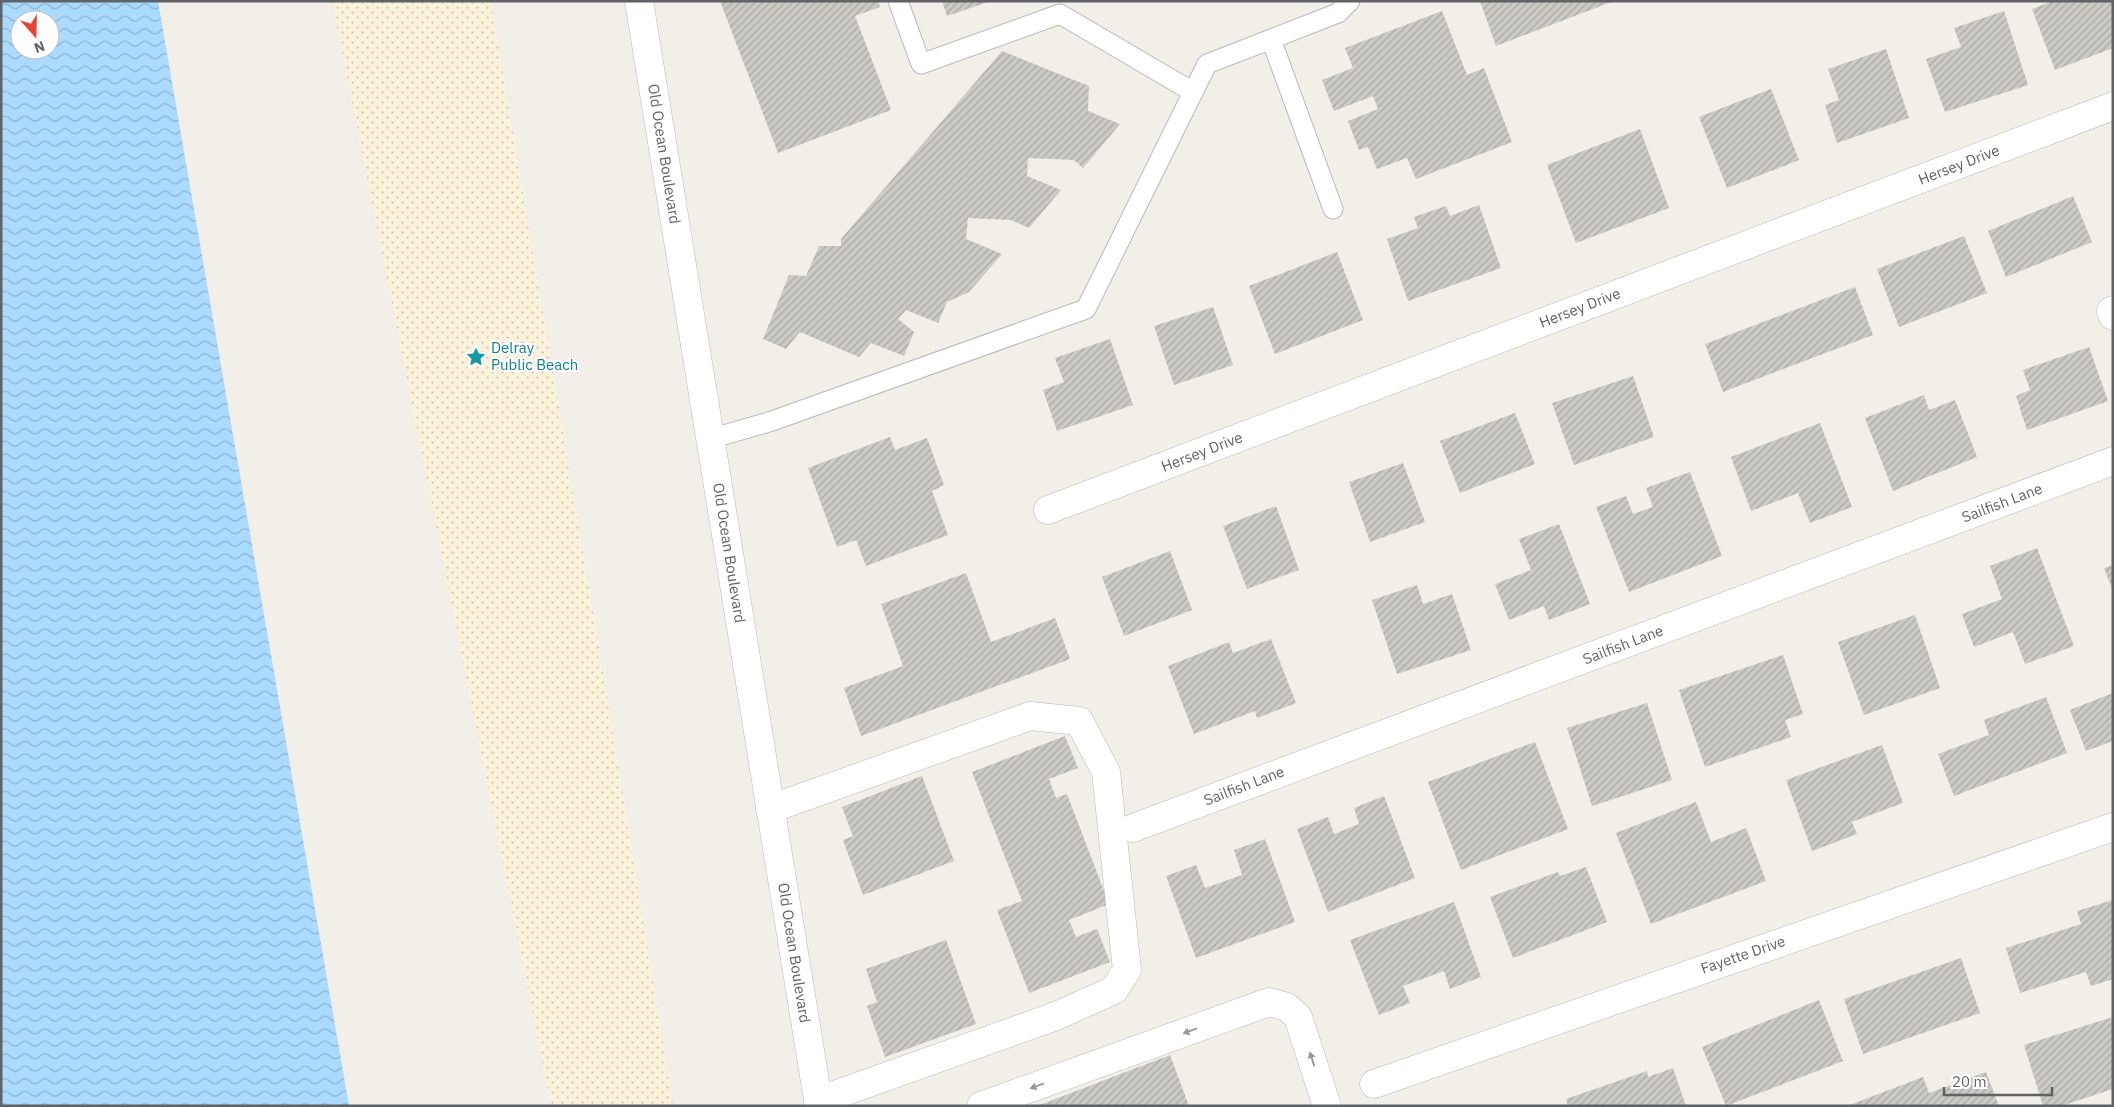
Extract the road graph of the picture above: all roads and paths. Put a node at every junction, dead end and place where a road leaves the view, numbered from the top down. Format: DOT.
graph roads {
  1 [pos="639,1"];
  2 [pos="898,1"];
  3 [pos="1350,1"];
  4 [pos="1271,39"];
  5 [pos="1193,92"];
  6 [pos="2113,106"];
  7 [pos="1333,209"];
  8 [pos="2113,310"];
  9 [pos="2113,316"];
  10 [pos="710,439"];
  11 [pos="2113,461"];
  12 [pos="1048,510"];
  13 [pos="770,809"];
  14 [pos="2113,827"];
  15 [pos="1133,828"];
  16 [pos="1374,1084"];
  17 [pos="819,1103"];
  18 [pos="981,1106"];
  19 [pos="1327,1106"];
  1 -- 10 [label="street, Old Ocean Boulevard"];
  2 -- 5 [label="lane"];
  3 -- 4 [label="lane"];
  4 -- 5 [label="lane"];
  4 -- 7 [label="lane"];
  5 -- 10 [label="lane"];
  6 -- 12 [label="street, Hersey Drive"];
  8 -- 9 [label="street"];
  10 -- 13 [label="street, Old Ocean Boulevard"];
  11 -- 15 [label="street, Sailfish Lane"];
  13 -- 17 [label="street, Old Ocean Boulevard"];
  13 -- 17 [label="street"];
  14 -- 16 [label="street, Fayette Drive"];
  19 -- 18 [label="street, one-way"];
}
